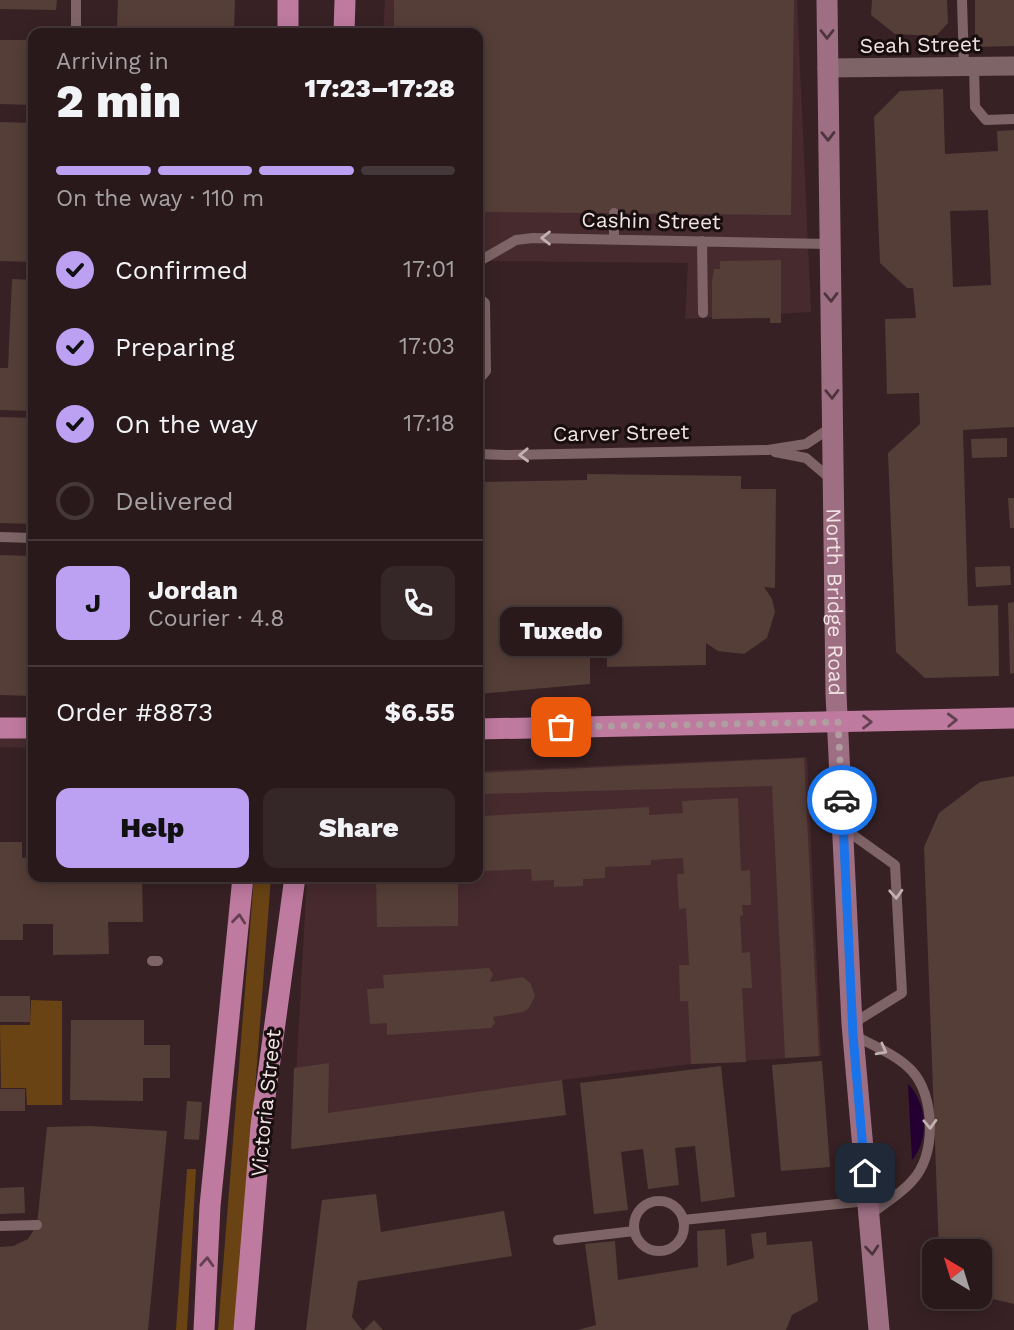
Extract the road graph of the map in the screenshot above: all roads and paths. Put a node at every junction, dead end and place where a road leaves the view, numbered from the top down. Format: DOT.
graph roads {
  1 [pos="76,0"];
  2 [pos="289,0"];
  3 [pos="345,0"];
  4 [pos="827,0"];
  5 [pos="962,0"];
  6 [pos="76,28"];
  7 [pos="288,28"];
  8 [pos="344,28"];
  9 [pos="1014,66"];
  10 [pos="969,67"];
  11 [pos="827,68"];
  12 [pos="1014,119"];
  13 [pos="614,213"];
  14 [pos="614,238"];
  15 [pos="702,241"];
  16 [pos="830,244"];
  17 [pos="483,259"];
  18 [pos="483,301"];
  19 [pos="703,313"];
  20 [pos="483,375"];
  21 [pos="832,427"];
  22 [pos="768,450"];
  23 [pos="483,453"];
  24 [pos="833,481"];
  25 [pos="0,537"];
  26 [pos="28,538"];
  27 [pos="838,722"];
  28 [pos="1012,723"];
  29 [pos="0,728"];
  30 [pos="28,728"];
  31 [pos="483,729"];
  32 [pos="843,827"];
  33 [pos="242,882"];
  34 [pos="294,882"];
  35 [pos="852,1030"];
  36 [pos="869,1208"];
  37 [pos="683,1220"];
  38 [pos="37,1225"];
  39 [pos="0,1226"];
  40 [pos="634,1231"];
  41 [pos="558,1240"];
  42 [pos="204,1330"];
  43 [pos="244,1330"];
  44 [pos="879,1330"];
  1 -- 6 [label="lane"];
  2 -- 7 [label="main road"];
  3 -- 8 [label="main road"];
  4 -- 11 [label="main road, North Bridge Road, one-way"];
  5 -- 10 [label="lane"];
  9 -- 10 [label="street, Seah Street"];
  10 -- 11 [label="street, Seah Street"];
  10 -- 12 [label="lane"];
  11 -- 16 [label="main road, North Bridge Road, one-way"];
  13 -- 14 [label="lane"];
  14 -- 15 [label="lane, Cashin Street"];
  14 -- 17 [label="lane, Cashin Street, one-way"];
  15 -- 16 [label="lane, Cashin Street"];
  15 -- 19 [label="lane"];
  16 -- 21 [label="main road, North Bridge Road, one-way"];
  18 -- 20 [label="lane"];
  21 -- 22 [label="lane, Carver Street"];
  21 -- 24 [label="main road, North Bridge Road"];
  22 -- 23 [label="lane, Carver Street, one-way"];
  22 -- 24 [label="lane, Carver Street"];
  24 -- 27 [label="main road, North Bridge Road"];
  25 -- 26 [label="lane"];
  27 -- 28 [label="main road, one-way"];
  27 -- 31 [label="main road"];
  27 -- 32 [label="main road, North Bridge Road"];
  29 -- 30 [label="main road"];
  32 -- 35 [label="main road, North Bridge Road"];
  32 -- 35 [label="lane, one-way"];
  42 -- 33 [label="main road, one-way"];
  34 -- 43 [label="main road, Victoria Street"];
  35 -- 36 [label="main road, North Bridge Road"];
  35 -- 36 [label="lane, one-way"];
  36 -- 37 [label="lane"];
  36 -- 44 [label="main road, North Bridge Road, one-way"];
  37 -- 40 [label="lane"];
  37 -- 40 [label="lane"];
  38 -- 39 [label="lane"];
  40 -- 41 [label="lane"];
}
